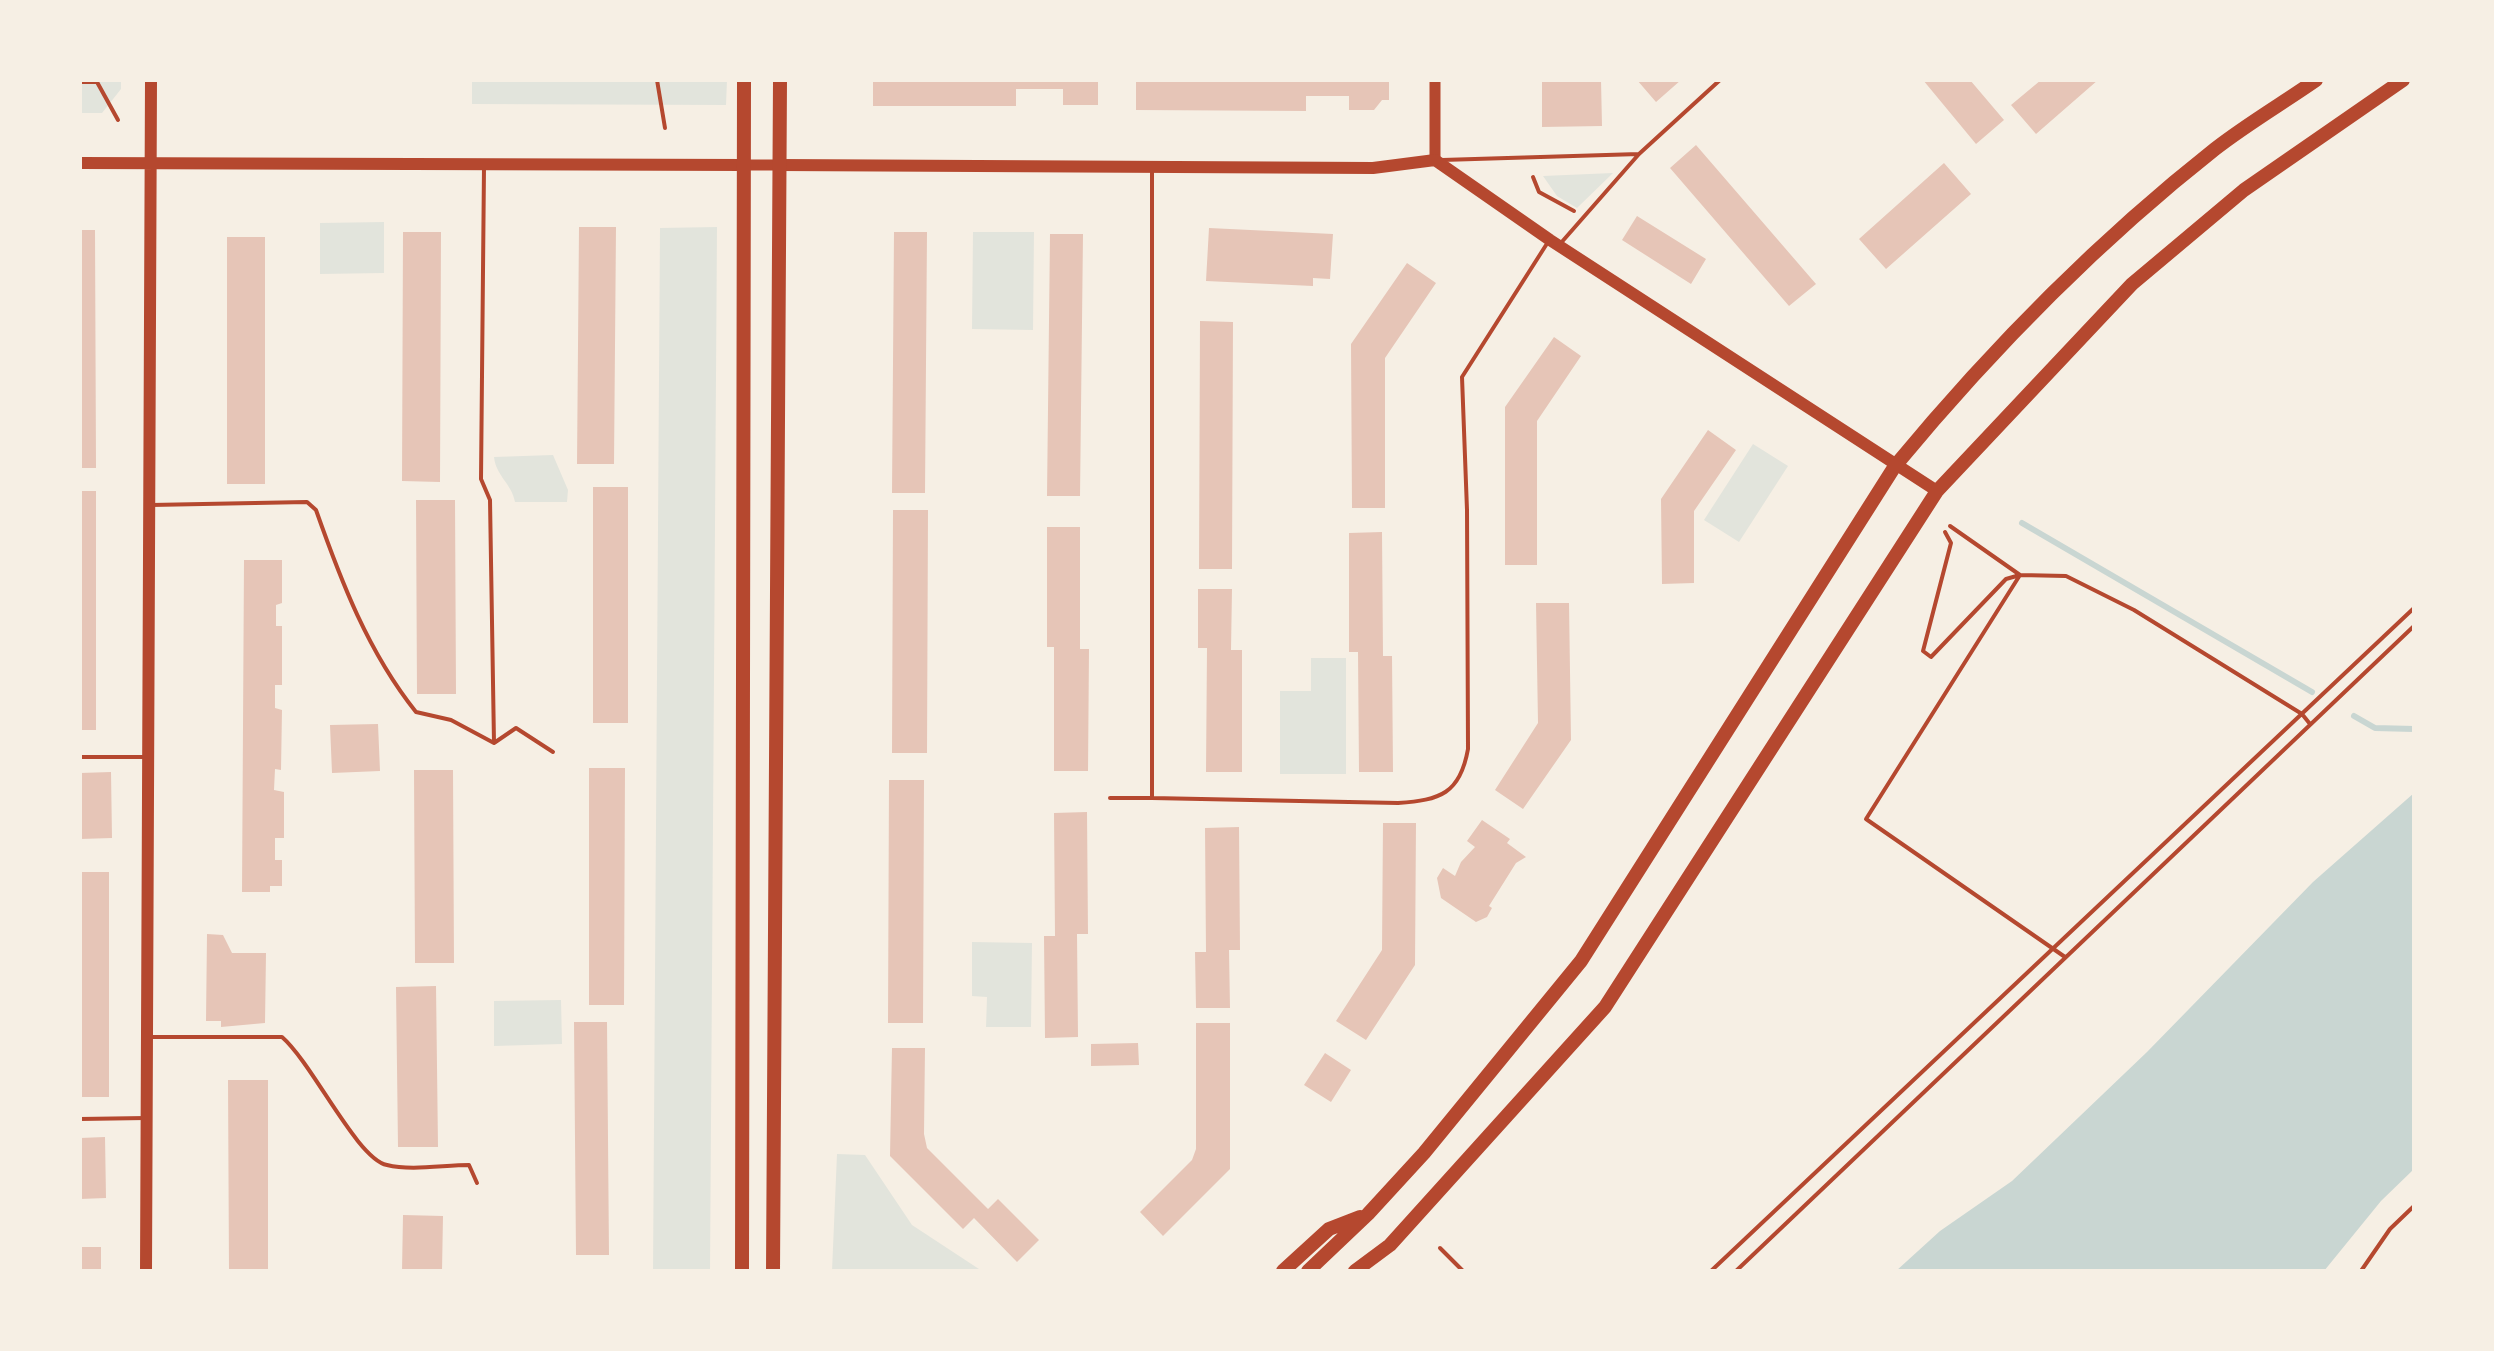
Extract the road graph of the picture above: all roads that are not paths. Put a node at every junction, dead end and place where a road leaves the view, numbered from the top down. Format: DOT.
graph roads {
  1 [pos="151,80"];
  2 [pos="744,80"];
  3 [pos="780,80"];
  4 [pos="1435,80"];
  5 [pos="1720,80"];
  6 [pos="2316,80"];
  7 [pos="2403,80"];
  8 [pos="1639,154"];
  9 [pos="1435,160"];
  10 [pos="150,162"];
  11 [pos="80,163"];
  12 [pos="484,164"];
  13 [pos="744,165"];
  14 [pos="779,165"];
  15 [pos="1152,167"];
  16 [pos="1554,243"];
  17 [pos="1895,466"];
  18 [pos="1937,491"];
  19 [pos="149,505"];
  20 [pos="494,743"];
  21 [pos="553,752"];
  22 [pos="80,757"];
  23 [pos="148,757"];
  24 [pos="1110,798"];
  25 [pos="1152,798"];
  26 [pos="147,1037"];
  27 [pos="146,1118"];
  28 [pos="80,1119"];
  29 [pos="477,1183"];
  30 [pos="1368,1214"];
  31 [pos="1390,1245"];
  32 [pos="146,1271"];
  33 [pos="742,1271"];
  34 [pos="773,1271"];
  35 [pos="1283,1271"];
  36 [pos="1308,1271"];
  37 [pos="1355,1271"];
  38 [pos="1374,1271"];
  1 -- 10 [label="main road"];
  2 -- 13 [label="main road"];
  3 -- 14 [label="main road"];
  4 -- 9 [label="street"];
  5 -- 8 [label="lane"];
  6 -- 17 [label="main road"];
  7 -- 18 [label="main road"];
  8 -- 9 [label="lane"];
  8 -- 16 [label="lane"];
  9 -- 15 [label="main road"];
  9 -- 16 [label="main road"];
  10 -- 11 [label="main road"];
  10 -- 12 [label="main road"];
  10 -- 19 [label="main road"];
  12 -- 13 [label="main road"];
  12 -- 20 [label="lane"];
  13 -- 14 [label="street"];
  13 -- 33 [label="main road"];
  14 -- 15 [label="main road"];
  14 -- 34 [label="main road"];
  15 -- 25 [label="lane"];
  16 -- 17 [label="main road"];
  16 -- 25 [label="lane"];
  17 -- 18 [label="main road"];
  17 -- 30 [label="main road"];
  18 -- 31 [label="main road"];
  19 -- 20 [label="lane"];
  19 -- 23 [label="main road"];
  20 -- 21 [label="lane"];
  22 -- 23 [label="lane"];
  23 -- 26 [label="main road"];
  24 -- 25 [label="lane"];
  26 -- 27 [label="main road"];
  26 -- 29 [label="lane"];
  27 -- 28 [label="lane"];
  27 -- 32 [label="main road"];
  30 -- 35 [label="main road"];
  30 -- 36 [label="main road"];
  31 -- 37 [label="main road"];
  31 -- 38 [label="main road"];
}
